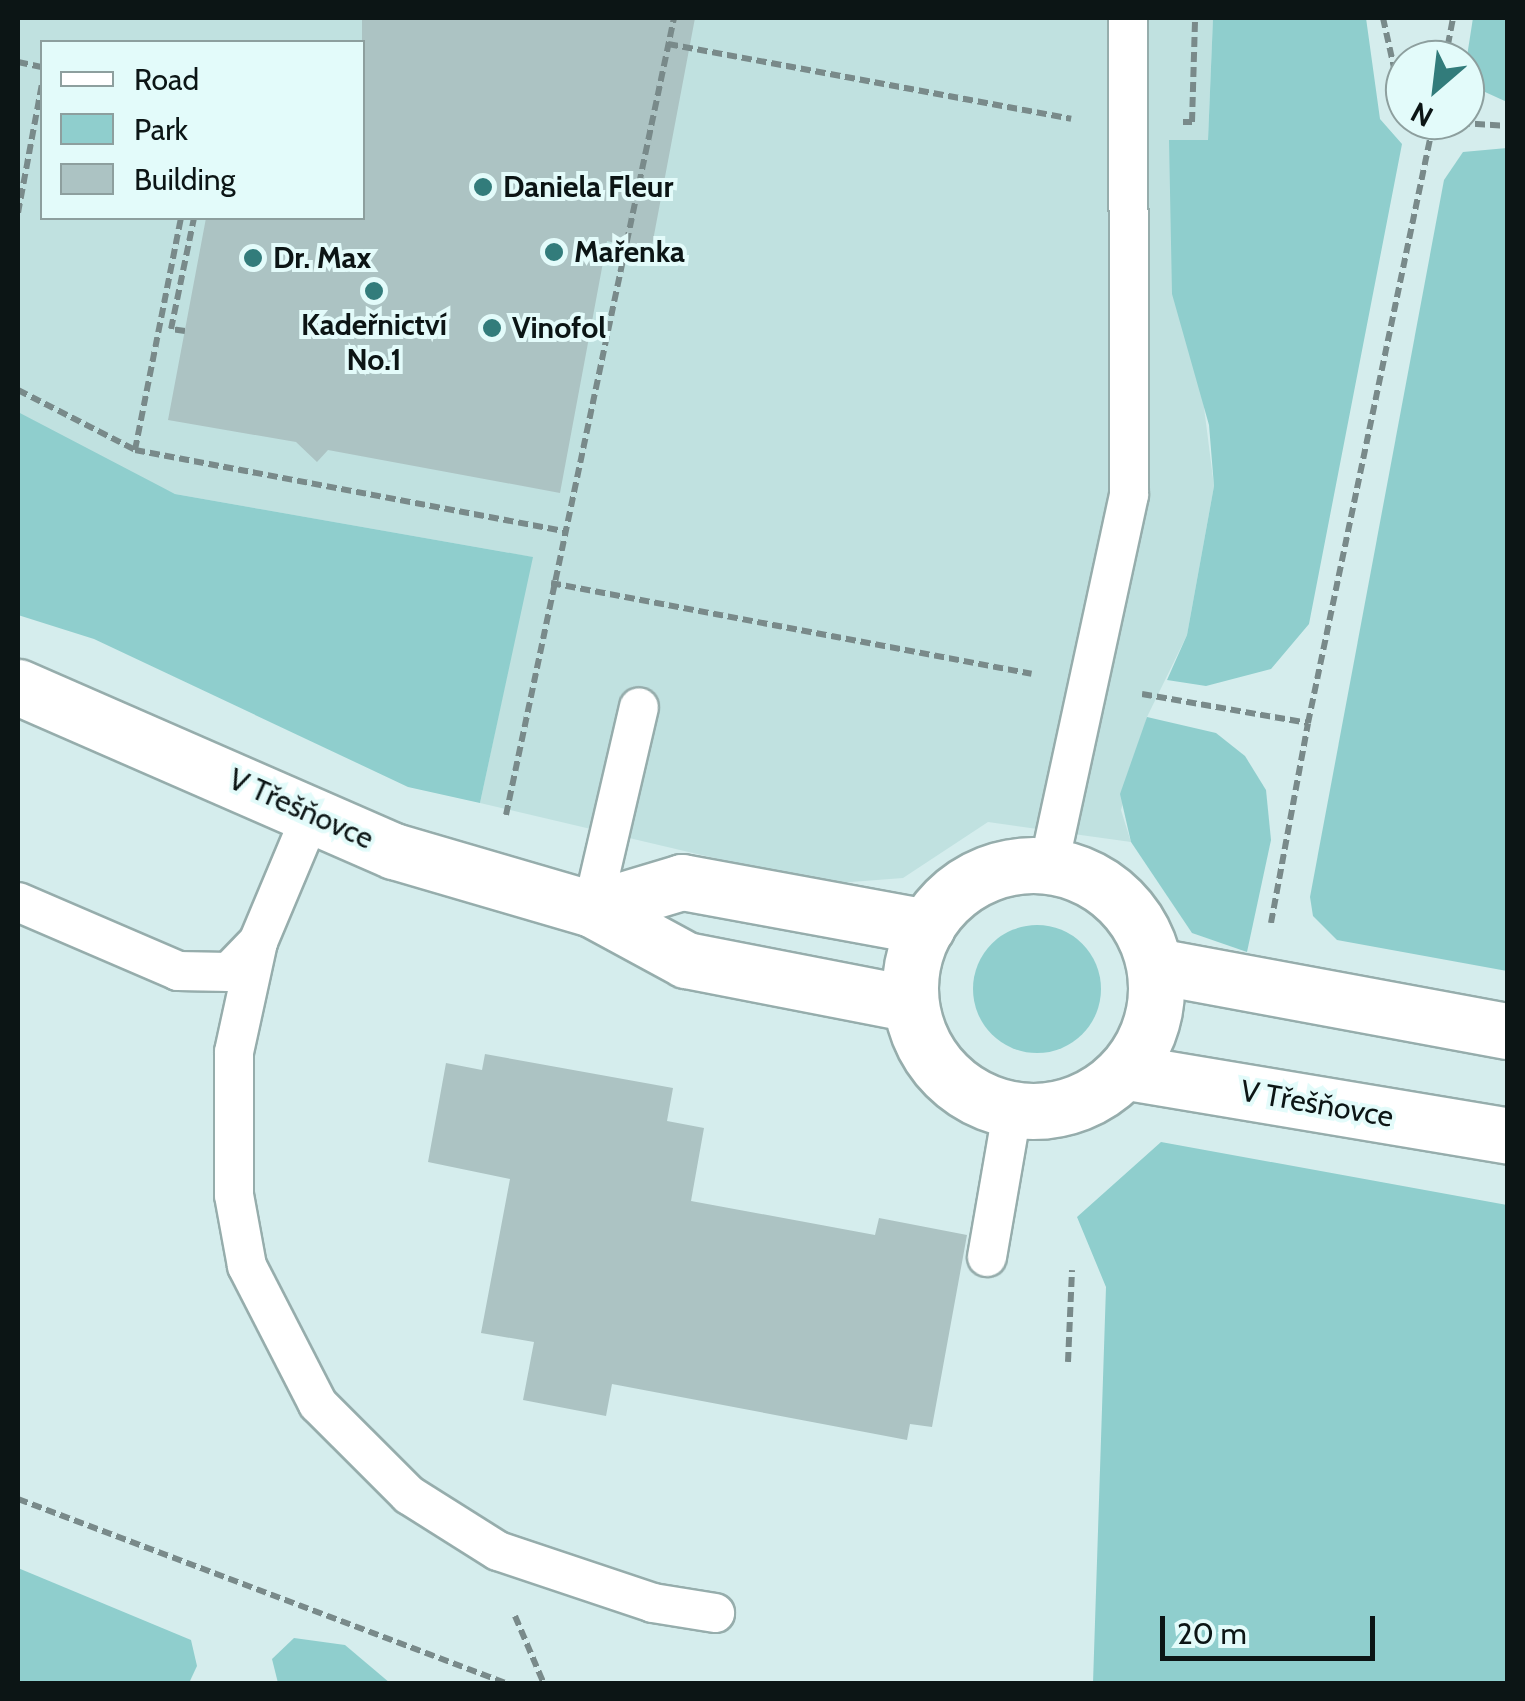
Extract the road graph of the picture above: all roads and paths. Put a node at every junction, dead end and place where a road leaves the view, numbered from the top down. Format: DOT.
graph roads {
  1 [pos="674,18"];
  2 [pos="1128,18"];
  3 [pos="1196,18"];
  4 [pos="668,44"];
  5 [pos="40,94"];
  6 [pos="1131,121"];
  7 [pos="1430,140"];
  8 [pos="18,213"];
  9 [pos="181,220"];
  10 [pos="194,220"];
  11 [pos="185,331"];
  12 [pos="18,390"];
  13 [pos="134,450"];
  14 [pos="563,530"];
  15 [pos="551,583"];
  16 [pos="1095,687"];
  17 [pos="18,688"];
  18 [pos="639,707"];
  19 [pos="1308,723"];
  20 [pos="311,816"];
  21 [pos="1049,865"];
  22 [pos="480,881"];
  23 [pos="18,902"];
  24 [pos="592,909"];
  25 [pos="927,927"];
  26 [pos="258,942"];
  27 [pos="1267,944"];
  28 [pos="1156,966"];
  29 [pos="907,1003"];
  30 [pos="1508,1031"];
  31 [pos="1127,1072"];
  32 [pos="1012,1112"];
  33 [pos="1508,1136"];
  34 [pos="987,1256"];
  35 [pos="1072,1270"];
  36 [pos="1068,1362"];
  37 [pos="18,1498"];
  38 [pos="715,1613"];
  39 [pos="508,1684"];
  1 -- 4 [label="path"];
  2 -- 6 [label="lane"];
  3 -- 6 [label="path"];
  4 -- 6 [label="path"];
  4 -- 14 [label="path"];
  5 -- 8 [label="path"];
  6 -- 16 [label="lane"];
  7 -- 19 [label="path"];
  9 -- 13 [label="path"];
  10 -- 11 [label="path"];
  12 -- 13 [label="path"];
  13 -- 14 [label="path"];
  14 -- 15 [label="path"];
  15 -- 16 [label="path"];
  15 -- 22 [label="path"];
  16 -- 19 [label="path"];
  16 -- 21 [label="lane"];
  17 -- 20 [label="street, V Třešňovce"];
  18 -- 24 [label="lane"];
  19 -- 27 [label="path"];
  20 -- 22 [label="street, V Třešňovce"];
  20 -- 26 [label="lane"];
  21 -- 25 [label="street"];
  21 -- 28 [label="street"];
  22 -- 24 [label="street, V Třešňovce"];
  23 -- 26 [label="lane"];
  24 -- 25 [label="street"];
  24 -- 29 [label="street, V Třešňovce"];
  25 -- 29 [label="street"];
  26 -- 38 [label="lane"];
  28 -- 30 [label="street"];
  28 -- 31 [label="street"];
  29 -- 32 [label="street"];
  31 -- 32 [label="street"];
  31 -- 33 [label="street, V Třešňovce"];
  32 -- 34 [label="lane"];
  35 -- 36 [label="path"];
  37 -- 39 [label="path"];
}
